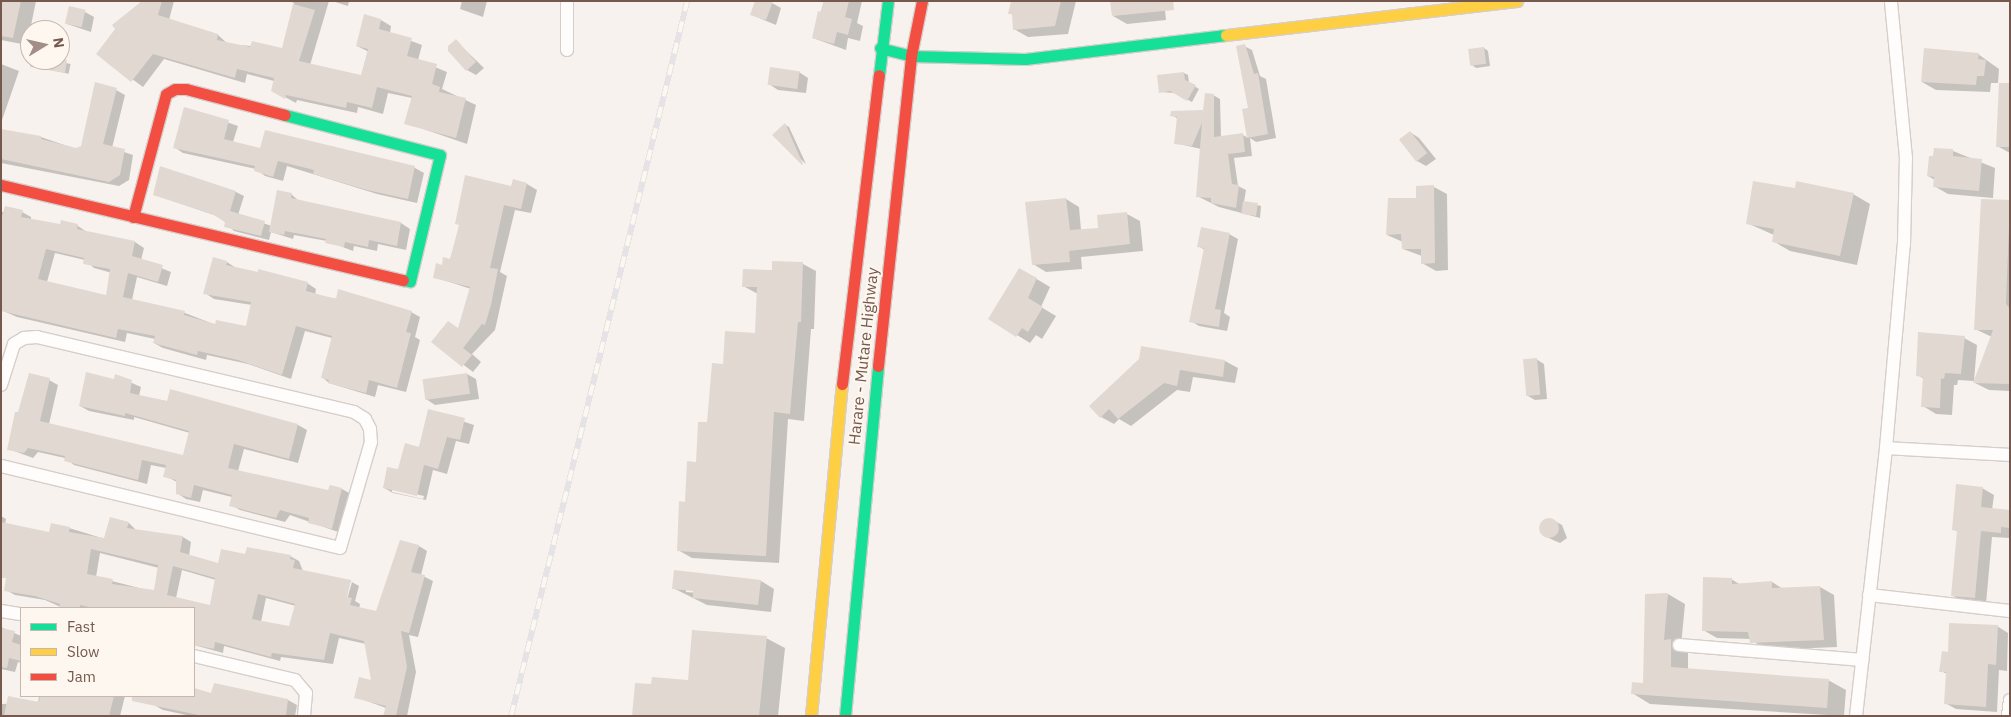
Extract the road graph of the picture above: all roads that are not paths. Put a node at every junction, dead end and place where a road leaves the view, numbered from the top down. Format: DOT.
graph roads {
  1 [pos="567,1"];
  2 [pos="888,1"];
  3 [pos="922,1"];
  4 [pos="1517,1"];
  5 [pos="1891,1"];
  6 [pos="880,48"];
  7 [pos="567,50"];
  8 [pos="911,56"];
  9 [pos="1,185"];
  10 [pos="133,217"];
  11 [pos="1,385"];
  12 [pos="1886,448"];
  13 [pos="2010,455"];
  14 [pos="1,466"];
  15 [pos="1869,595"];
  16 [pos="1,611"];
  17 [pos="2010,611"];
  18 [pos="20,614"];
  19 [pos="1679,645"];
  20 [pos="195,656"];
  21 [pos="1862,660"];
  22 [pos="2010,700"];
  23 [pos="304,716"];
  24 [pos="811,716"];
  25 [pos="845,716"];
  26 [pos="1856,716"];
  27 [pos="2008,716"];
  1 -- 7 [label="street"];
  2 -- 6 [label="main road, Harare - Mutare Highway"];
  3 -- 8 [label="main road, Harare - Mutare Highway"];
  4 -- 8 [label="main road"];
  5 -- 12 [label="street"];
  6 -- 8 [label="main road"];
  6 -- 24 [label="main road, Harare - Mutare Highway"];
  8 -- 25 [label="main road, Harare - Mutare Highway"];
  9 -- 10 [label="main road"];
  10 -- 10 [label="main road"];
  11 -- 14 [label="street"];
  12 -- 13 [label="street"];
  12 -- 15 [label="street"];
  15 -- 17 [label="street"];
  15 -- 21 [label="street"];
  16 -- 18 [label="street"];
  19 -- 21 [label="street"];
  20 -- 23 [label="street"];
  21 -- 26 [label="street"];
  22 -- 27 [label="street"];
}
